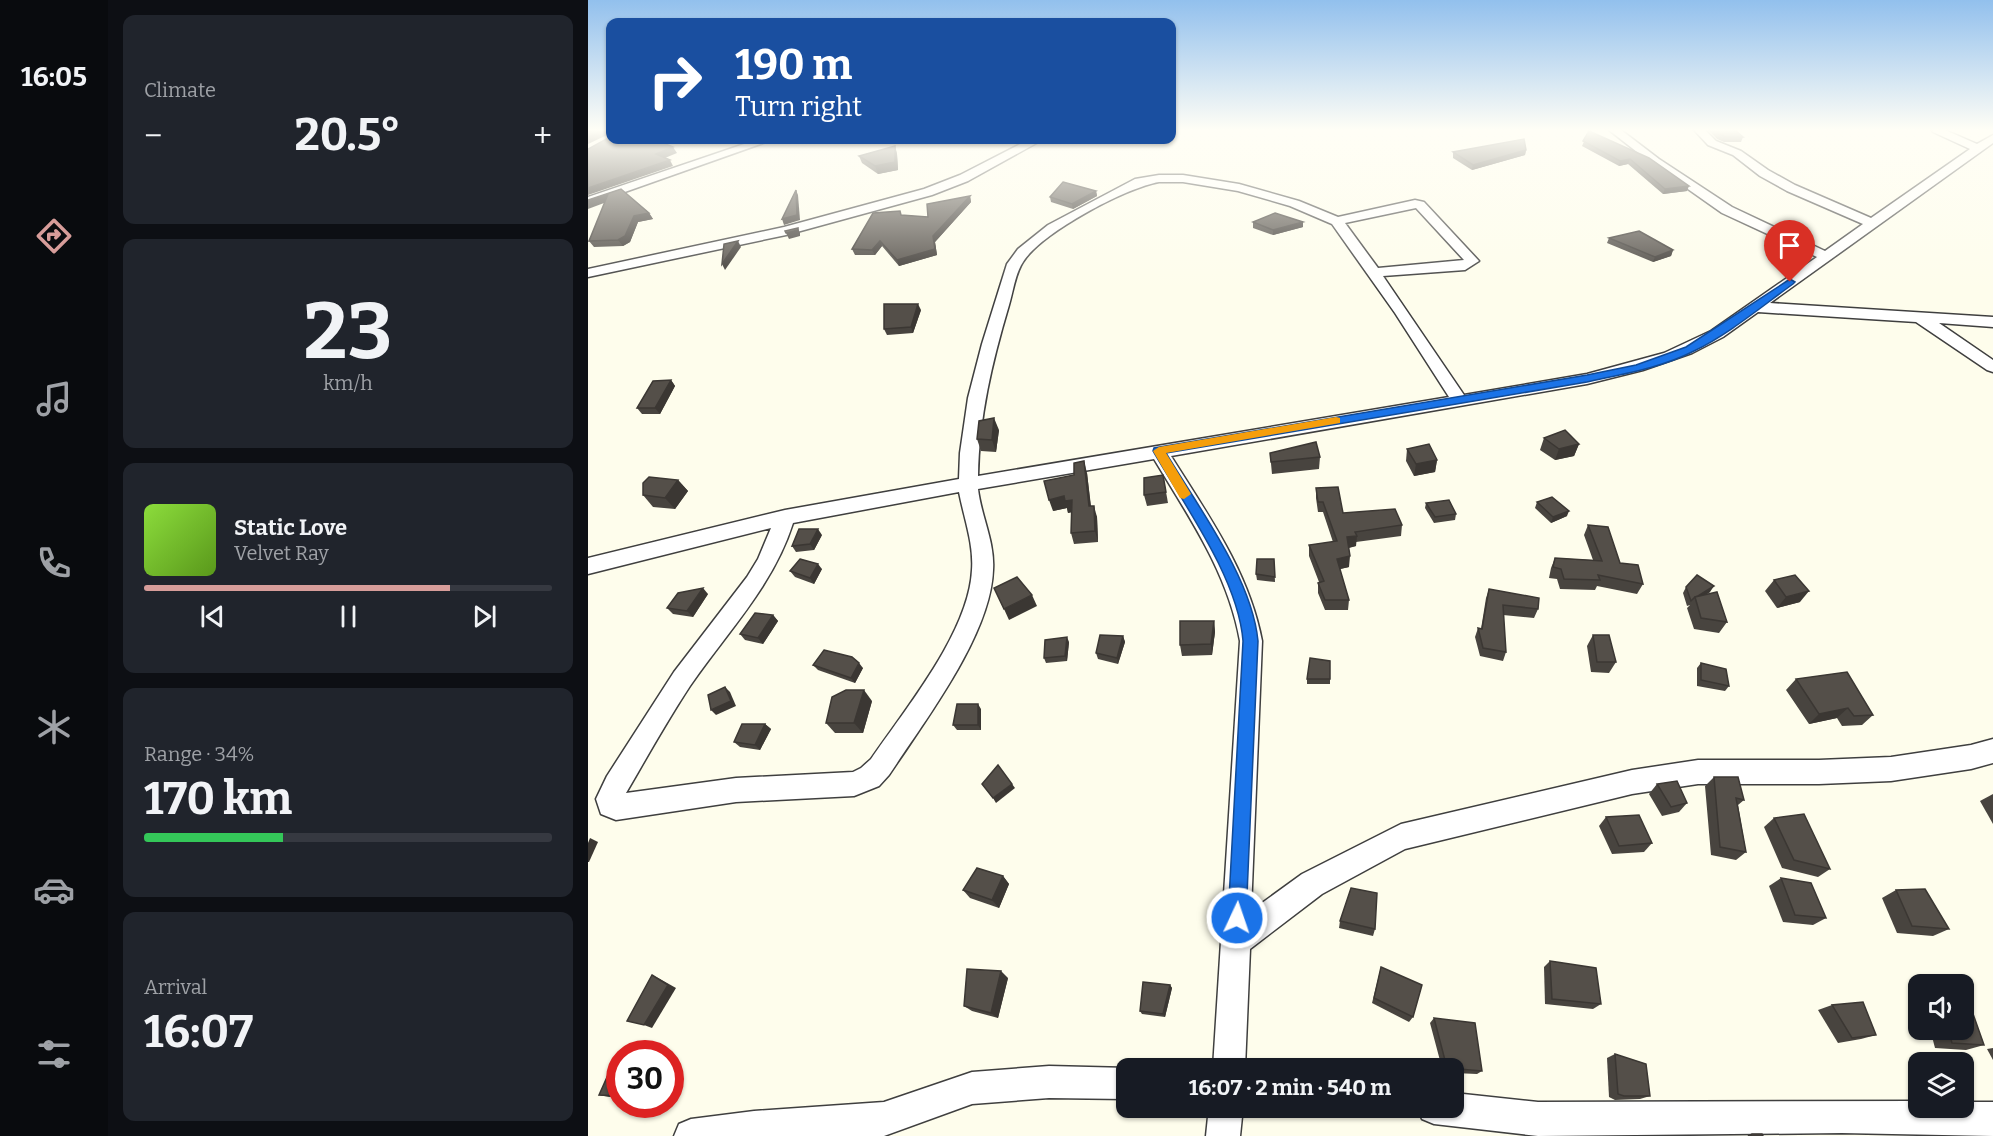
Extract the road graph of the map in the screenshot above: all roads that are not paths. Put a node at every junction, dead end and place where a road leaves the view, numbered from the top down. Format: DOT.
graph roads {
  1 [pos="640,183"];
  2 [pos="951,183"];
  3 [pos="1137,183"];
  4 [pos="1215,183"];
  5 [pos="1687,183"];
  6 [pos="1782,183"];
  7 [pos="1930,183"];
  8 [pos="588,201"];
  9 [pos="1336,222"];
  10 [pos="1873,224"];
  11 [pos="1826,256"];
  12 [pos="588,273"];
  13 [pos="1373,273"];
  14 [pos="1754,307"];
  15 [pos="1922,319"];
  16 [pos="1993,322"];
  17 [pos="1993,368"];
  18 [pos="1459,400"];
  19 [pos="1159,451"];
  20 [pos="968,484"];
  21 [pos="784,517"];
  22 [pos="588,566"];
  23 [pos="1993,751"];
  24 [pos="1236,941"];
  25 [pos="1230,1058"];
  26 [pos="1116,1083"];
  27 [pos="1464,1110"];
  28 [pos="1225,1118"];
  29 [pos="1993,1119"];
  30 [pos="691,1136"];
  31 [pos="1223,1136"];
  1 -- 8 [label="street"];
  2 -- 12 [label="street"];
  3 -- 20 [label="street"];
  4 -- 9 [label="street"];
  5 -- 11 [label="street"];
  6 -- 10 [label="street"];
  7 -- 10 [label="street"];
  9 -- 13 [label="street"];
  9 -- 13 [label="street"];
  10 -- 11 [label="street"];
  11 -- 14 [label="street"];
  13 -- 18 [label="street"];
  14 -- 15 [label="street"];
  14 -- 18 [label="street"];
  15 -- 16 [label="street"];
  15 -- 17 [label="street"];
  18 -- 19 [label="street"];
  19 -- 20 [label="street"];
  19 -- 24 [label="street"];
  20 -- 21 [label="street"];
  20 -- 21 [label="street"];
  21 -- 22 [label="street"];
  23 -- 24 [label="street"];
  24 -- 25 [label="street"];
  26 -- 30 [label="street"];
  27 -- 29 [label="street"];
  28 -- 31 [label="street"];
}
